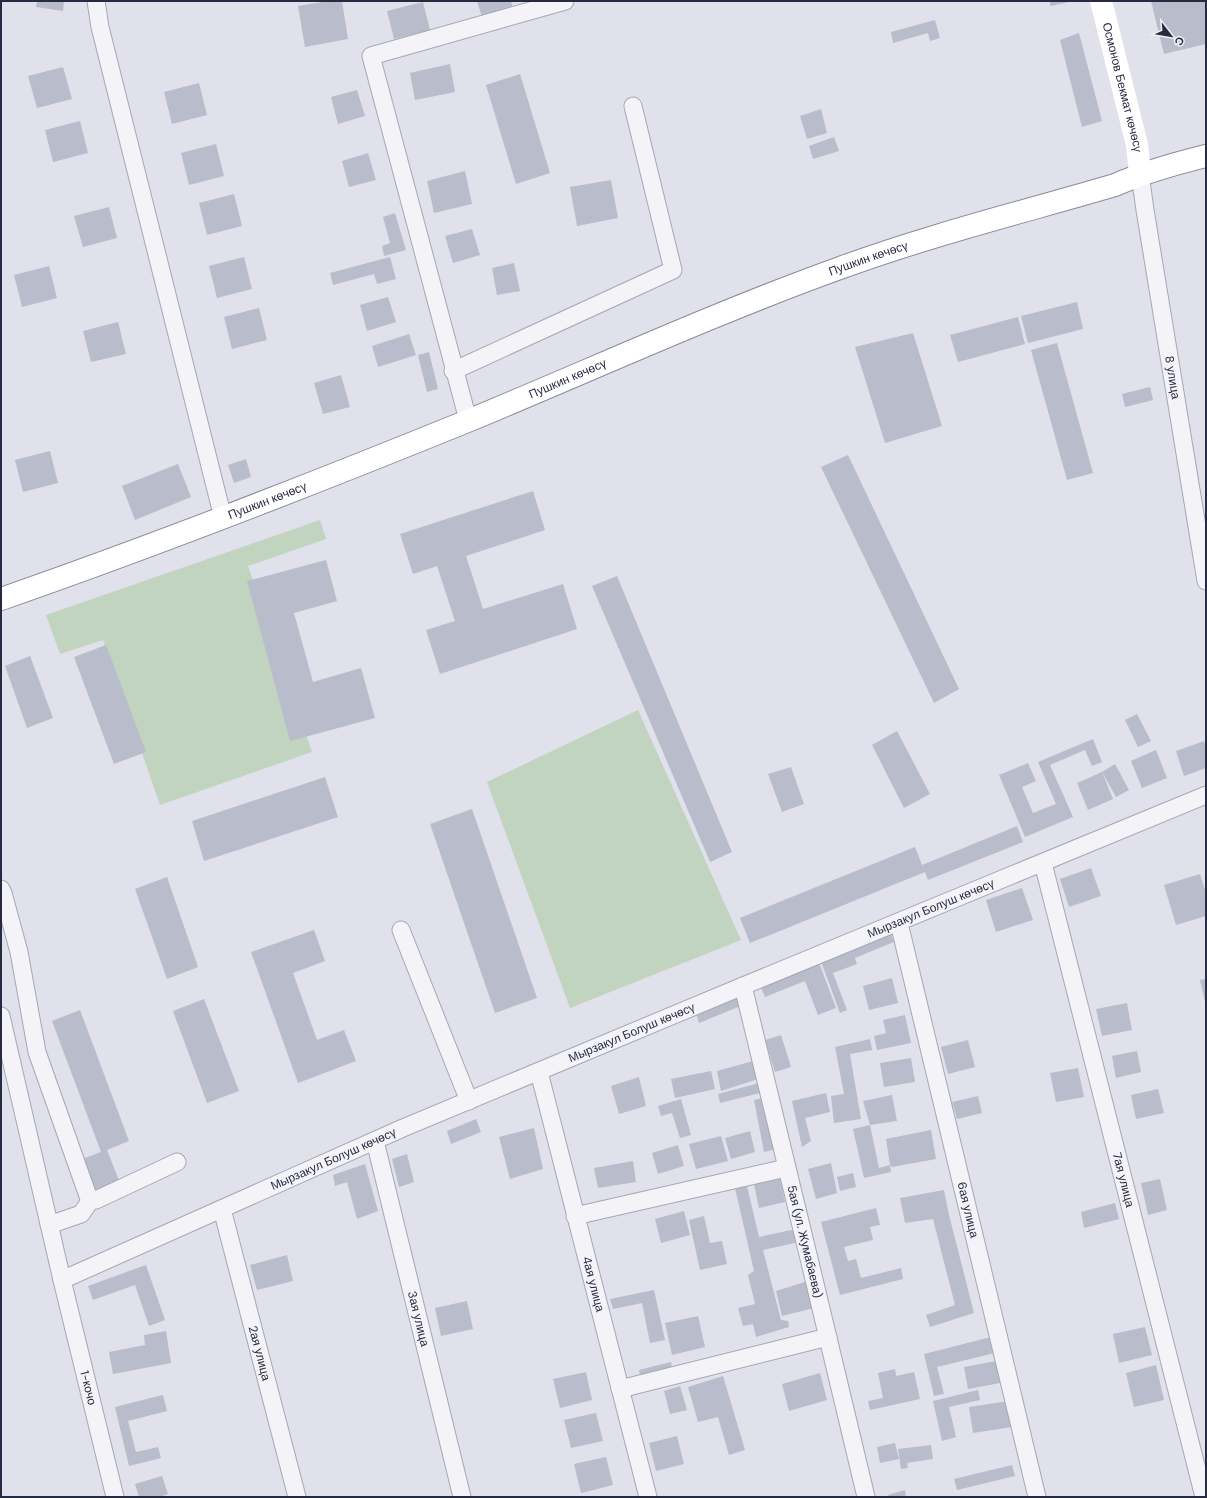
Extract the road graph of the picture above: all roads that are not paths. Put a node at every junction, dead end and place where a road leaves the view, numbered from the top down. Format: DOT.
graph roads {
  1 [pos="96,1"];
  2 [pos="565,1"];
  3 [pos="1101,1"];
  4 [pos="633,106"];
  5 [pos="1206,156"];
  6 [pos="1140,174"];
  7 [pos="454,371"];
  8 [pos="468,420"];
  9 [pos="223,518"];
  10 [pos="1206,581"];
  11 [pos="1,600"];
  12 [pos="1206,795"];
  13 [pos="1043,863"];
  14 [pos="1,888"];
  15 [pos="899,923"];
  16 [pos="401,930"];
  17 [pos="743,986"];
  18 [pos="1,1016"];
  19 [pos="539,1072"];
  20 [pos="469,1101"];
  21 [pos="376,1141"];
  22 [pos="177,1162"];
  23 [pos="786,1168"];
  24 [pos="91,1200"];
  25 [pos="222,1209"];
  26 [pos="575,1216"];
  27 [pos="49,1225"];
  28 [pos="62,1280"];
  29 [pos="828,1337"];
  30 [pos="620,1390"];
  31 [pos="115,1497"];
  32 [pos="297,1497"];
  33 [pos="462,1497"];
  34 [pos="648,1497"];
  35 [pos="866,1497"];
  36 [pos="1037,1497"];
  37 [pos="1204,1497"];
  1 -- 9 [label="street"];
  2 -- 7 [label="street"];
  3 -- 6 [label="main road, Осмонов Бекмат көчөсү"];
  4 -- 7 [label="street"];
  5 -- 6 [label="main road, Пушкин көчөсү"];
  6 -- 8 [label="main road, Пушкин көчөсү"];
  6 -- 10 [label="street, 8 улица"];
  7 -- 8 [label="street"];
  8 -- 9 [label="main road, Пушкин көчөсү"];
  9 -- 11 [label="main road, Пушкин көчөсү"];
  12 -- 13 [label="street, Мырзакул Болуш көчөсү"];
  13 -- 15 [label="street, Мырзакул Болуш көчөсү"];
  13 -- 37 [label="street, 7ая улица"];
  14 -- 24 [label="street"];
  15 -- 17 [label="street, Мырзакул Болуш көчөсү"];
  15 -- 36 [label="street, 6ая улица"];
  16 -- 20 [label="street"];
  17 -- 19 [label="street, Мырзакул Болуш көчөсү"];
  17 -- 23 [label="street, 5ая (ул. Жумабаева)"];
  18 -- 27 [label="street, 1-кочо"];
  19 -- 20 [label="street, Мырзакул Болуш көчөсү"];
  19 -- 26 [label="street, 4ая улица"];
  20 -- 21 [label="street, Мырзакул Болуш көчөсү"];
  21 -- 25 [label="street, Мырзакул Болуш көчөсү"];
  21 -- 33 [label="street, 3ая улица"];
  22 -- 24 [label="street"];
  23 -- 26 [label="street"];
  23 -- 29 [label="street, 5ая (ул. Жумабаева)"];
  24 -- 27 [label="street"];
  25 -- 28 [label="street, Мырзакул Болуш көчөсү"];
  25 -- 32 [label="street, 2ая улица"];
  26 -- 30 [label="street, 4ая улица"];
  27 -- 28 [label="street, 1-кочо"];
  28 -- 31 [label="street, 1-кочо"];
  29 -- 30 [label="street"];
  29 -- 35 [label="street, 5ая (ул. Жумабаева)"];
  30 -- 34 [label="street, 4ая улица"];
}
